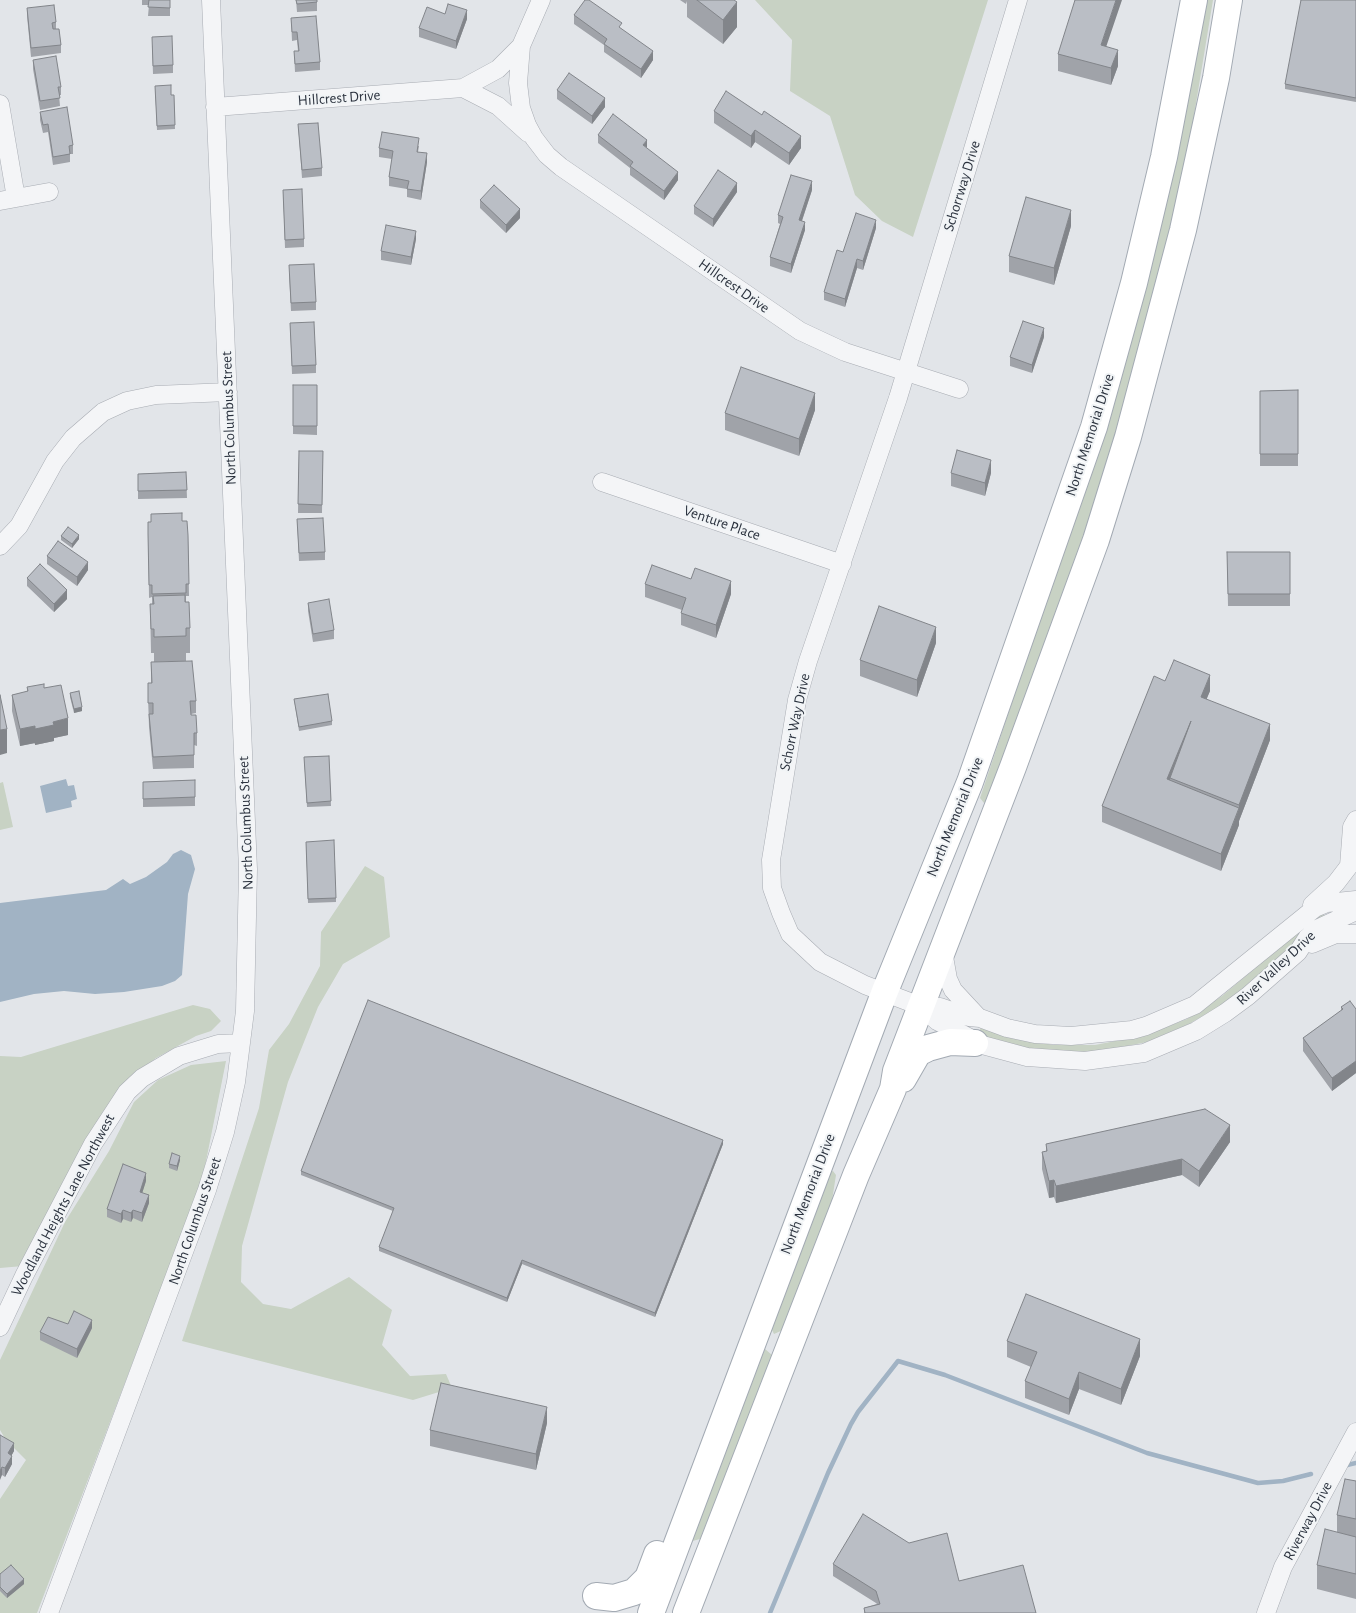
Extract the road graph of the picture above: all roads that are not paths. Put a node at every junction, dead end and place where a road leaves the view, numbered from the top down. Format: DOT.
graph roads {
  1 [pos="211,0"];
  2 [pos="541,0"];
  3 [pos="1018,0"];
  4 [pos="1194,0"];
  5 [pos="1229,0"];
  6 [pos="521,46"];
  7 [pos="469,86"];
  8 [pos="0,104"];
  9 [pos="215,107"];
  10 [pos="534,138"];
  11 [pos="49,192"];
  12 [pos="8,200"];
  13 [pos="906,372"];
  14 [pos="959,389"];
  15 [pos="228,392"];
  16 [pos="602,482"];
  17 [pos="0,546"];
  18 [pos="842,564"];
  19 [pos="1356,820"];
  20 [pos="1356,900"];
  21 [pos="1356,911"];
  22 [pos="1302,916"];
  23 [pos="1356,934"];
  24 [pos="943,948"];
  25 [pos="1298,952"];
  26 [pos="885,991"];
  27 [pos="920,1006"];
  28 [pos="978,1030"];
  29 [pos="241,1043"];
  30 [pos="893,1089"];
  31 [pos="0,1327"];
  32 [pos="737,1381"];
  33 [pos="1356,1432"];
  34 [pos="596,1596"];
  35 [pos="49,1613"];
  36 [pos="651,1613"];
  37 [pos="686,1613"];
  38 [pos="1266,1613"];
  1 -- 9 [label="street, North Columbus Street"];
  2 -- 6 [label="street"];
  3 -- 13 [label="street, Schorrway Drive"];
  4 -- 26 [label="main road, North Memorial Drive"];
  5 -- 24 [label="main road"];
  6 -- 7 [label="street"];
  6 -- 10 [label="street, Hillcrest Drive"];
  7 -- 9 [label="street, Hillcrest Drive"];
  7 -- 10 [label="street, Hillcrest Drive"];
  8 -- 12 [label="street"];
  9 -- 15 [label="street, North Columbus Street"];
  10 -- 13 [label="street, Hillcrest Drive"];
  11 -- 12 [label="street"];
  13 -- 14 [label="street, Hillcrest Drive"];
  13 -- 18 [label="street, Schorr Way Drive"];
  15 -- 17 [label="street"];
  15 -- 29 [label="street, North Columbus Street"];
  16 -- 18 [label="street, Venture Place"];
  18 -- 26 [label="street, Schorr Way Drive"];
  19 -- 22 [label="street"];
  20 -- 22 [label="street, River Valley Drive"];
  21 -- 25 [label="street, River Valley Drive"];
  22 -- 28 [label="street, River Valley Drive"];
  23 -- 25 [label="street"];
  24 -- 27 [label="main road"];
  24 -- 28 [label="street, River Valley Drive"];
  25 -- 28 [label="street, River Valley Drive"];
  26 -- 27 [label="street, Schorr Way Drive"];
  26 -- 32 [label="main road, North Memorial Drive"];
  27 -- 28 [label="street, River Valley Drive"];
  27 -- 28 [label="street, River Valley Drive"];
  27 -- 30 [label="main road"];
  28 -- 30 [label="main road"];
  29 -- 31 [label="street, Woodland Heights Lane Northwest"];
  29 -- 35 [label="street, North Columbus Street"];
  30 -- 37 [label="main road"];
  32 -- 34 [label="main road"];
  32 -- 36 [label="main road, North Memorial Drive"];
  33 -- 38 [label="street, Riverway Drive"];
}
